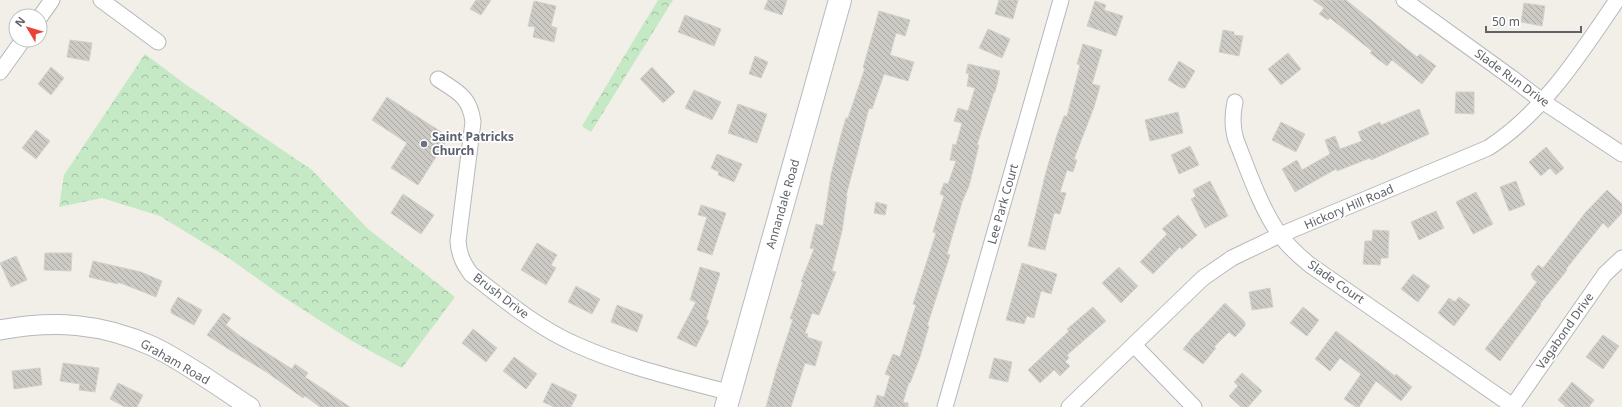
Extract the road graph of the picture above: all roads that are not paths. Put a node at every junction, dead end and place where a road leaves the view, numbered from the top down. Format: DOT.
graph roads {
  1 [pos="101,0"];
  2 [pos="840,0"];
  3 [pos="1061,0"];
  4 [pos="1404,0"];
  5 [pos="1617,0"];
  6 [pos="158,42"];
  7 [pos="17,48"];
  8 [pos="0,72"];
  9 [pos="438,80"];
  10 [pos="1542,101"];
  11 [pos="1235,102"];
  12 [pos="1622,154"];
  13 [pos="1280,235"];
  14 [pos="1622,258"];
  15 [pos="0,330"];
  16 [pos="1134,345"];
  17 [pos="729,400"];
  18 [pos="250,407"];
  19 [pos="945,407"];
  20 [pos="1069,407"];
  21 [pos="1194,407"];
  22 [pos="1513,407"];
  1 -- 6 [label="street"];
  2 -- 17 [label="main road, Annandale Road"];
  3 -- 19 [label="street, Lee Park Court"];
  4 -- 10 [label="street, Slade Run Drive"];
  5 -- 10 [label="street, Hickory Hill Road"];
  7 -- 8 [label="street"];
  9 -- 17 [label="street, Brush Drive"];
  10 -- 12 [label="street, Slade Run Drive"];
  10 -- 13 [label="street, Hickory Hill Road"];
  11 -- 13 [label="street, Slade Court"];
  13 -- 16 [label="street, Hickory Hill Road"];
  13 -- 22 [label="street, Slade Court"];
  14 -- 22 [label="street, Vagabond Drive"];
  15 -- 18 [label="street, Graham Road"];
  16 -- 20 [label="street, Hickory Hill Road"];
  16 -- 21 [label="street"];
}
